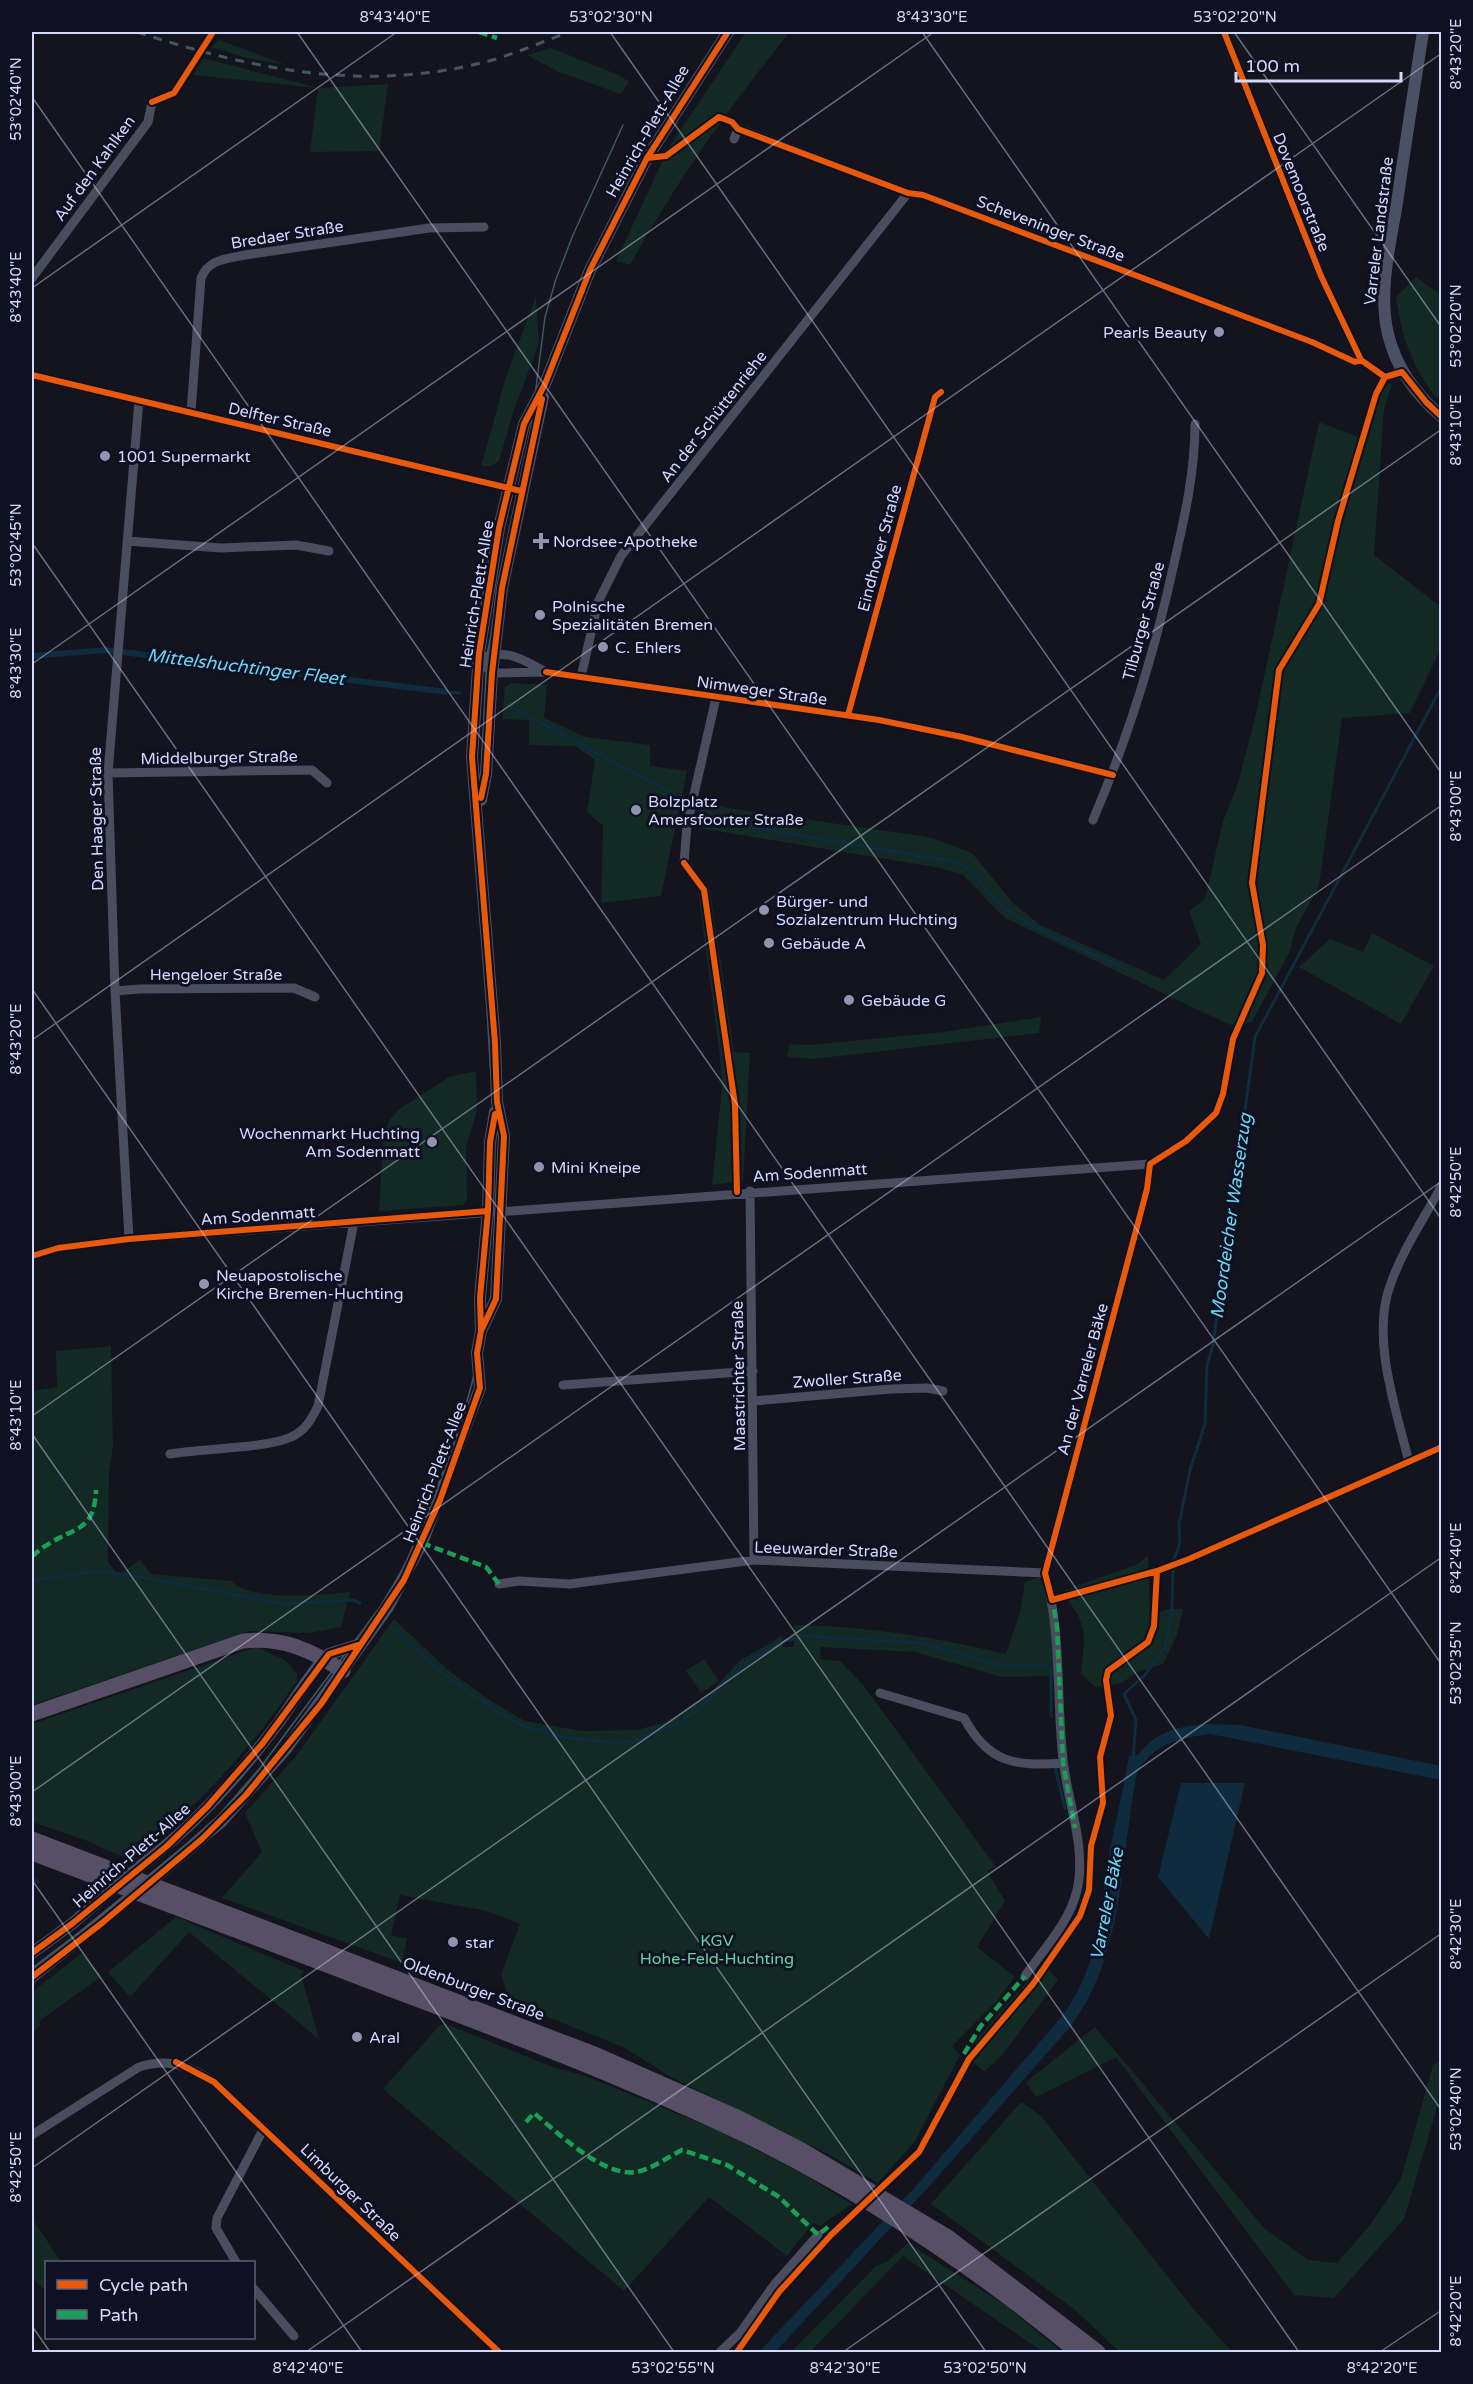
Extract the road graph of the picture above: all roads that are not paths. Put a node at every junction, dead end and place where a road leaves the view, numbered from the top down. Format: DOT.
graph roads {
  1 [pos="728,32"];
  2 [pos="1224,32"];
  3 [pos="1423,32"];
  4 [pos="152,102"];
  5 [pos="734,139"];
  6 [pos="908,193"];
  7 [pos="484,227"];
  8 [pos="32,278"];
  9 [pos="1361,360"];
  10 [pos="32,375"];
  11 [pos="941,392"];
  12 [pos="139,400"];
  13 [pos="191,412"];
  14 [pos="1442,417"];
  15 [pos="1195,424"];
  16 [pos="515,489"];
  17 [pos="127,541"];
  18 [pos="329,551"];
  19 [pos="494,652"];
  20 [pos="478,658"];
  21 [pos="546,672"];
  22 [pos="492,673"];
  23 [pos="581,677"];
  24 [pos="716,698"];
  25 [pos="848,715"];
  26 [pos="108,772"];
  27 [pos="1113,775"];
  28 [pos="327,783"];
  29 [pos="478,815"];
  30 [pos="1094,820"];
  31 [pos="684,863"];
  32 [pos="115,992"];
  33 [pos="315,997"];
  34 [pos="497,1102"];
  35 [pos="1216,1113"];
  36 [pos="1150,1164"];
  37 [pos="1442,1185"];
  38 [pos="750,1191"];
  39 [pos="502,1210"];
  40 [pos="488,1211"];
  41 [pos="354,1222"];
  42 [pos="129,1239"];
  43 [pos="32,1256"];
  44 [pos="481,1331"];
  45 [pos="753,1371"];
  46 [pos="563,1385"];
  47 [pos="942,1391"];
  48 [pos="754,1401"];
  49 [pos="1442,1447"];
  50 [pos="170,1454"];
  51 [pos="754,1560"];
  52 [pos="1046,1573"];
  53 [pos="499,1584"];
  54 [pos="361,1644"];
  55 [pos="324,1659"];
  56 [pos="343,1671"];
  57 [pos="880,1693"];
  58 [pos="32,1714"];
  59 [pos="1063,1763"];
  60 [pos="32,1839"];
  61 [pos="32,1853"];
  62 [pos="32,1953"];
  63 [pos="1025,1976"];
  64 [pos="32,1977"];
  65 [pos="264,2128"];
  66 [pos="32,2135"];
  67 [pos="865,2194"];
  68 [pos="918,2227"];
  69 [pos="818,2235"];
  70 [pos="235,2261"];
  71 [pos="255,2290"];
  72 [pos="294,2336"];
  73 [pos="499,2352"];
  74 [pos="720,2352"];
  75 [pos="1077,2352"];
  76 [pos="1098,2352"];
  1 -- 16 [label="main road, Heinrich-Plett-Allee"];
  2 -- 9 [label="street, Dovemoorstraße"];
  3 -- 14 [label="main road, Varreler Landstraße"];
  4 -- 8 [label="street, Auf den Kahlken"];
  5 -- 6 [label="street, Scheveninger Straße"];
  6 -- 9 [label="street, Scheveninger Straße"];
  6 -- 23 [label="street, An der Schüttenriehe"];
  7 -- 13 [label="street, Bredaer Straße"];
  10 -- 12 [label="street, Delfter Straße"];
  11 -- 25 [label="street, Eindhover Straße"];
  12 -- 13 [label="street, Delfter Straße"];
  12 -- 17 [label="street, Den Haager Straße"];
  13 -- 16 [label="street, Delfter Straße"];
  15 -- 27 [label="street, Tilburger Straße"];
  16 -- 19 [label="main road, Heinrich-Plett-Allee"];
  16 -- 20 [label="main road, Heinrich-Plett-Allee"];
  17 -- 18 [label="street"];
  17 -- 26 [label="street, Den Haager Straße"];
  19 -- 20 [label="street"];
  19 -- 21 [label="street, Nimweger Straße"];
  19 -- 22 [label="main road, Heinrich-Plett-Allee"];
  20 -- 22 [label="street"];
  20 -- 29 [label="main road, Heinrich-Plett-Allee"];
  21 -- 22 [label="street, Nimweger Straße"];
  21 -- 23 [label="street, Nimweger Straße"];
  22 -- 29 [label="main road, Heinrich-Plett-Allee"];
  23 -- 24 [label="street, Nimweger Straße"];
  24 -- 25 [label="street, Nimweger Straße"];
  24 -- 31 [label="street"];
  25 -- 27 [label="street, Nimweger Straße"];
  26 -- 28 [label="street, Middelburger Straße"];
  26 -- 32 [label="street, Den Haager Straße"];
  27 -- 30 [label="street, Tilburger Straße"];
  29 -- 34 [label="main road, Heinrich-Plett-Allee"];
  32 -- 33 [label="street, Hengeloer Straße"];
  32 -- 42 [label="street, Den Haager Straße"];
  34 -- 39 [label="main road, Heinrich-Plett-Allee"];
  34 -- 40 [label="main road, Heinrich-Plett-Allee"];
  35 -- 36 [label="street, Am Sodenmatt"];
  36 -- 38 [label="street, Am Sodenmatt"];
  36 -- 52 [label="street, An der Varreler Bäke"];
  37 -- 49 [label="street"];
  38 -- 39 [label="street, Am Sodenmatt"];
  38 -- 45 [label="street, Maastrichter Straße"];
  39 -- 40 [label="street, Am Sodenmatt"];
  39 -- 44 [label="main road, Heinrich-Plett-Allee"];
  40 -- 41 [label="street, Am Sodenmatt"];
  40 -- 44 [label="main road, Heinrich-Plett-Allee"];
  41 -- 42 [label="street, Am Sodenmatt"];
  41 -- 50 [label="street"];
  42 -- 43 [label="street, Am Sodenmatt"];
  44 -- 54 [label="main road, Heinrich-Plett-Allee"];
  45 -- 46 [label="street"];
  45 -- 48 [label="street, Maastrichter Straße"];
  47 -- 48 [label="street, Zwoller Straße"];
  48 -- 51 [label="street, Maastrichter Straße"];
  51 -- 52 [label="street, Leeuwarder Straße"];
  51 -- 53 [label="street, Leeuwarder Straße"];
  52 -- 59 [label="street, An der Varreler Bäke"];
  54 -- 55 [label="main road, Heinrich-Plett-Allee"];
  54 -- 56 [label="main road, Heinrich-Plett-Allee"];
  55 -- 56 [label="highway"];
  55 -- 58 [label="highway"];
  55 -- 62 [label="main road, Heinrich-Plett-Allee, bridge"];
  56 -- 64 [label="main road, Heinrich-Plett-Allee, bridge"];
  57 -- 59 [label="street"];
  59 -- 63 [label="street, An der Varreler Bäke"];
  60 -- 67 [label="highway, Oldenburger Straße"];
  61 -- 67 [label="highway, Oldenburger Straße"];
  65 -- 66 [label="street, Limburger Straße"];
  65 -- 70 [label="street"];
  65 -- 73 [label="street, Limburger Straße"];
  67 -- 68 [label="highway, Oldenburger Straße"];
  68 -- 75 [label="highway"];
  68 -- 76 [label="highway"];
  69 -- 74 [label="street"];
  71 -- 72 [label="street"];
}
